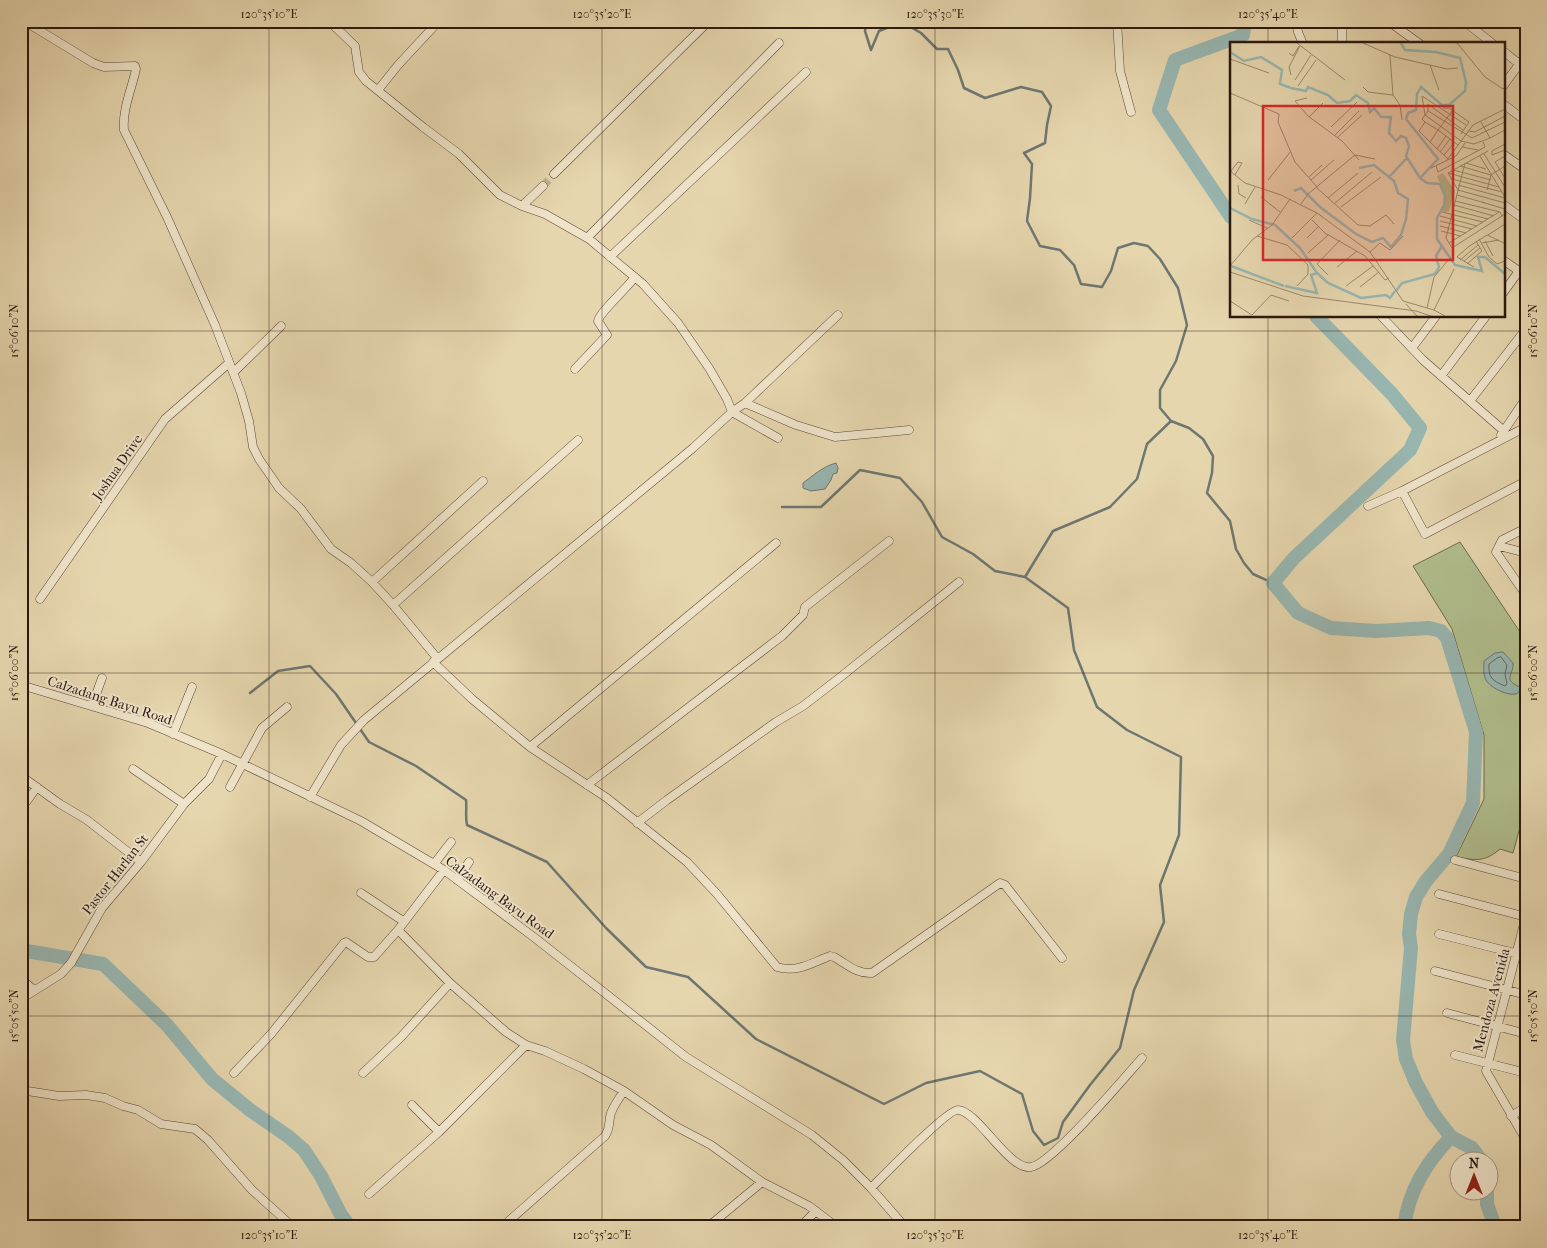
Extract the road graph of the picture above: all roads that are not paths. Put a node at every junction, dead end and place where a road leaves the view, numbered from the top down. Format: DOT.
graph roads {
  1 [pos="24,21"];
  2 [pos="329,21"];
  3 [pos="439,21"];
  4 [pos="709,21"];
  5 [pos="1117,21"];
  6 [pos="1296,21"];
  7 [pos="1342,21"];
  8 [pos="1388,21"];
  9 [pos="1464,21"];
  10 [pos="1303,42"];
  11 [pos="1343,42"];
  12 [pos="1417,42"];
  13 [pos="1490,42"];
  14 [pos="779,44"];
  15 [pos="1504,52"];
  16 [pos="1526,55"];
  17 [pos="1523,66"];
  18 [pos="806,72"];
  19 [pos="1504,85"];
  20 [pos="378,90"];
  21 [pos="1504,105"];
  22 [pos="1131,112"];
  23 [pos="1526,121"];
  24 [pos="1504,155"];
  25 [pos="1526,170"];
  26 [pos="554,174"];
  27 [pos="543,186"];
  28 [pos="1504,205"];
  29 [pos="522,206"];
  30 [pos="1526,221"];
  31 [pos="587,238"];
  32 [pos="610,257"];
  33 [pos="1504,261"];
  34 [pos="1523,274"];
  35 [pos="635,277"];
  36 [pos="1504,292"];
  37 [pos="838,315"];
  38 [pos="1384,318"];
  39 [pos="1434,318"];
  40 [pos="1484,318"];
  41 [pos="281,326"];
  42 [pos="1526,329"];
  43 [pos="1412,348"];
  44 [pos="229,363"];
  45 [pos="575,369"];
  46 [pos="234,372"];
  47 [pos="1441,376"];
  48 [pos="1526,398"];
  49 [pos="1470,401"];
  50 [pos="745,403"];
  51 [pos="732,412"];
  52 [pos="1526,427"];
  53 [pos="909,430"];
  54 [pos="1504,432"];
  55 [pos="778,438"];
  56 [pos="578,440"];
  57 [pos="1497,441"];
  58 [pos="483,481"];
  59 [pos="1526,481"];
  60 [pos="1402,491"];
  61 [pos="1368,506"];
  62 [pos="1526,528"];
  63 [pos="889,541"];
  64 [pos="776,543"];
  65 [pos="1499,546"];
  66 [pos="1526,553"];
  67 [pos="372,582"];
  68 [pos="959,582"];
  69 [pos="1525,593"];
  70 [pos="40,599"];
  71 [pos="393,604"];
  72 [pos="435,660"];
  73 [pos="102,678"];
  74 [pos="21,685"];
  75 [pos="192,687"];
  76 [pos="92,706"];
  77 [pos="287,707"];
  78 [pos="173,734"];
  79 [pos="530,747"];
  80 [pos="222,754"];
  81 [pos="243,765"];
  82 [pos="133,769"];
  83 [pos="21,776"];
  84 [pos="587,785"];
  85 [pos="37,787"];
  86 [pos="230,787"];
  87 [pos="310,797"];
  88 [pos="184,804"];
  89 [pos="21,805"];
  90 [pos="637,823"];
  91 [pos="451,842"];
  92 [pos="1455,860"];
  93 [pos="141,862"];
  94 [pos="469,862"];
  95 [pos="434,864"];
  96 [pos="444,870"];
  97 [pos="1526,879"];
  98 [pos="457,880"];
  99 [pos="361,893"];
  100 [pos="1439,894"];
  101 [pos="1526,917"];
  102 [pos="403,922"];
  103 [pos="398,930"];
  104 [pos="1439,934"];
  105 [pos="1516,954"];
  106 [pos="1526,956"];
  107 [pos="1062,958"];
  108 [pos="1435,972"];
  109 [pos="21,979"];
  110 [pos="450,983"];
  111 [pos="34,990"];
  112 [pos="1506,990"];
  113 [pos="1526,995"];
  114 [pos="21,999"];
  115 [pos="1446,1013"];
  116 [pos="1497,1027"];
  117 [pos="1526,1034"];
  118 [pos="526,1044"];
  119 [pos="1455,1055"];
  120 [pos="1142,1058"];
  121 [pos="1487,1063"];
  122 [pos="234,1073"];
  123 [pos="363,1073"];
  124 [pos="1526,1073"];
  125 [pos="21,1090"];
  126 [pos="624,1091"];
  127 [pos="412,1105"];
  128 [pos="1526,1107"];
  129 [pos="1511,1116"];
  130 [pos="439,1132"];
  131 [pos="1526,1140"];
  132 [pos="762,1182"];
  133 [pos="871,1188"];
  134 [pos="369,1194"];
  135 [pos="816,1211"];
  136 [pos="801,1226"];
  137 [pos="294,1227"];
  138 [pos="502,1227"];
  139 [pos="706,1227"];
  140 [pos="836,1227"];
  141 [pos="905,1227"];
  1 -- 44 [label="street"];
  2 -- 20 [label="street"];
  3 -- 20 [label="street"];
  4 -- 26 [label="street"];
  5 -- 22 [label="street"];
  6 -- 10 [label="street"];
  7 -- 11 [label="street"];
  8 -- 12 [label="street"];
  9 -- 13 [label="street"];
  14 -- 31 [label="street"];
  15 -- 17 [label="street"];
  16 -- 17 [label="street"];
  17 -- 19 [label="street"];
  18 -- 32 [label="street"];
  20 -- 29 [label="street"];
  21 -- 23 [label="street"];
  24 -- 25 [label="street"];
  27 -- 29 [label="street"];
  28 -- 30 [label="street"];
  29 -- 31 [label="street"];
  31 -- 32 [label="street"];
  32 -- 35 [label="street"];
  33 -- 34 [label="street"];
  34 -- 36 [label="street"];
  35 -- 45 [label="street"];
  35 -- 51 [label="street"];
  37 -- 50 [label="street"];
  38 -- 43 [label="street"];
  39 -- 43 [label="street"];
  40 -- 47 [label="street"];
  41 -- 46 [label="street"];
  42 -- 49 [label="street"];
  43 -- 47 [label="street"];
  44 -- 46 [label="street"];
  44 -- 70 [label="street, Joshua Drive"];
  46 -- 67 [label="street"];
  47 -- 49 [label="street"];
  48 -- 54 [label="street"];
  49 -- 54 [label="street"];
  50 -- 51 [label="street"];
  50 -- 53 [label="street"];
  51 -- 55 [label="street"];
  51 -- 72 [label="street"];
  52 -- 57 [label="street"];
  54 -- 57 [label="street"];
  56 -- 71 [label="street"];
  57 -- 60 [label="street"];
  58 -- 67 [label="street"];
  59 -- 60 [label="street"];
  60 -- 61 [label="street"];
  62 -- 65 [label="street"];
  63 -- 84 [label="street"];
  64 -- 79 [label="street"];
  65 -- 66 [label="street"];
  65 -- 69 [label="street"];
  67 -- 71 [label="street"];
  68 -- 90 [label="street"];
  71 -- 72 [label="street"];
  72 -- 79 [label="street"];
  72 -- 87 [label="street"];
  73 -- 76 [label="street"];
  74 -- 76 [label="street, Calzadang Bayu Road"];
  75 -- 78 [label="street"];
  76 -- 78 [label="street, Calzadang Bayu Road"];
  77 -- 81 [label="street"];
  78 -- 80 [label="street, Calzadang Bayu Road"];
  79 -- 84 [label="street"];
  80 -- 81 [label="street, Calzadang Bayu Road"];
  80 -- 88 [label="street, Pastor Harlan St"];
  81 -- 86 [label="street"];
  81 -- 87 [label="street, Calzadang Bayu Road"];
  82 -- 88 [label="street"];
  83 -- 85 [label="street"];
  84 -- 90 [label="street"];
  85 -- 89 [label="street"];
  85 -- 93 [label="street"];
  87 -- 95 [label="street, Calzadang Bayu Road"];
  88 -- 93 [label="street, Pastor Harlan St"];
  90 -- 107 [label="street"];
  91 -- 95 [label="street"];
  92 -- 97 [label="street"];
  93 -- 111 [label="street, Pastor Harlan St"];
  94 -- 98 [label="street"];
  95 -- 96 [label="street, Calzadang Bayu Road"];
  96 -- 98 [label="street, Calzadang Bayu Road"];
  96 -- 102 [label="street"];
  98 -- 133 [label="street, Calzadang Bayu Road"];
  99 -- 102 [label="street"];
  100 -- 101 [label="street"];
  101 -- 105 [label="street, Mendoza Avenida"];
  102 -- 103 [label="street"];
  103 -- 110 [label="street"];
  103 -- 122 [label="street"];
  104 -- 105 [label="street"];
  105 -- 106 [label="street"];
  105 -- 112 [label="street, Mendoza Avenida"];
  108 -- 112 [label="street"];
  109 -- 111 [label="street"];
  110 -- 118 [label="street"];
  110 -- 123 [label="street"];
  111 -- 114 [label="street, Pastor Harlan St"];
  112 -- 113 [label="street"];
  112 -- 116 [label="street, Mendoza Avenida"];
  115 -- 116 [label="street"];
  116 -- 117 [label="street"];
  116 -- 121 [label="street, Mendoza Avenida"];
  118 -- 126 [label="street"];
  118 -- 130 [label="street"];
  119 -- 121 [label="street"];
  120 -- 133 [label="street"];
  121 -- 124 [label="street"];
  121 -- 129 [label="street, Mendoza Avenida"];
  125 -- 137 [label="street"];
  126 -- 132 [label="street"];
  126 -- 138 [label="street"];
  127 -- 130 [label="street"];
  128 -- 129 [label="street"];
  129 -- 131 [label="street, Mendoza Avenida"];
  130 -- 134 [label="street"];
  132 -- 135 [label="street"];
  132 -- 139 [label="street"];
  133 -- 141 [label="street, Calzadang Bayu Road"];
  135 -- 136 [label="street"];
  135 -- 140 [label="street"];
}
